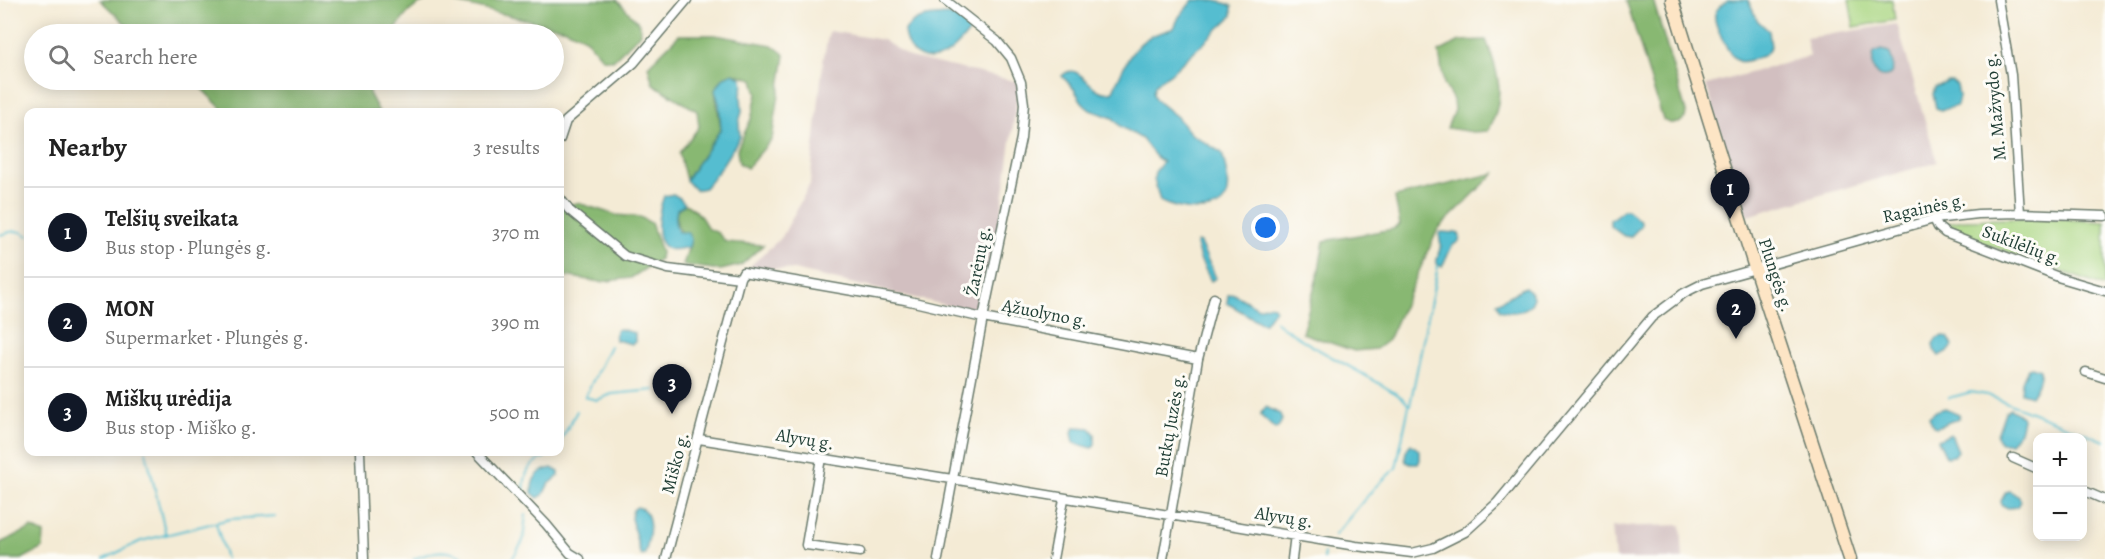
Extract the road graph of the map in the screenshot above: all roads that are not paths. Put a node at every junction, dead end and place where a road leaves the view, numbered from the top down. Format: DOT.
graph roads {
  1 [pos="687,0"];
  2 [pos="945,0"];
  3 [pos="1672,0"];
  4 [pos="1998,0"];
  5 [pos="564,127"];
  6 [pos="564,203"];
  7 [pos="2020,213"];
  8 [pos="2105,216"];
  9 [pos="1934,219"];
  10 [pos="1755,268"];
  11 [pos="742,275"];
  12 [pos="2105,291"];
  13 [pos="1214,298"];
  14 [pos="983,318"];
  15 [pos="1198,359"];
  16 [pos="2085,372"];
  17 [pos="2105,378"];
  18 [pos="699,439"];
  19 [pos="360,456"];
  20 [pos="481,456"];
  21 [pos="821,458"];
  22 [pos="2013,458"];
  23 [pos="2033,467"];
  24 [pos="952,479"];
  25 [pos="2087,492"];
  26 [pos="1064,499"];
  27 [pos="2105,500"];
  28 [pos="1171,515"];
  29 [pos="1295,535"];
  30 [pos="860,552"];
  31 [pos="364,559"];
  32 [pos="580,559"];
  33 [pos="666,559"];
  34 [pos="938,559"];
  35 [pos="1053,559"];
  36 [pos="1163,559"];
  37 [pos="1292,559"];
  38 [pos="1850,559"];
  1 -- 5 [label="street"];
  2 -- 14 [label="street, Žarėnų g."];
  3 -- 10 [label="main road, Plungės g."];
  4 -- 7 [label="street, M. Mažvydo g."];
  6 -- 11 [label="street, Ąžuolyno g."];
  7 -- 8 [label="street, Ragainės g."];
  7 -- 9 [label="street, Ragainės g."];
  9 -- 10 [label="street, Ragainės g."];
  9 -- 12 [label="street, Sukilėlių g."];
  10 -- 29 [label="street, Alyvų g."];
  10 -- 38 [label="main road, Plungės g."];
  11 -- 14 [label="street, Ąžuolyno g."];
  11 -- 18 [label="street, Miško g."];
  13 -- 15 [label="street, Butkų Juzės g."];
  14 -- 15 [label="street, Ąžuolyno g."];
  14 -- 24 [label="street, Žarėnų g."];
  15 -- 28 [label="street, Butkų Juzės g."];
  16 -- 17 [label="street"];
  18 -- 21 [label="street, Alyvų g."];
  18 -- 33 [label="street, Miško g."];
  19 -- 31 [label="street"];
  20 -- 32 [label="street"];
  21 -- 24 [label="street, Alyvų g."];
  21 -- 30 [label="street"];
  22 -- 23 [label="street"];
  24 -- 26 [label="street, Alyvų g."];
  24 -- 34 [label="street, Žarėnų g."];
  25 -- 27 [label="street"];
  26 -- 28 [label="street, Alyvų g."];
  26 -- 35 [label="street"];
  28 -- 29 [label="street, Alyvų g."];
  28 -- 36 [label="street, Butkų Juzės g."];
  29 -- 37 [label="street"];
}
